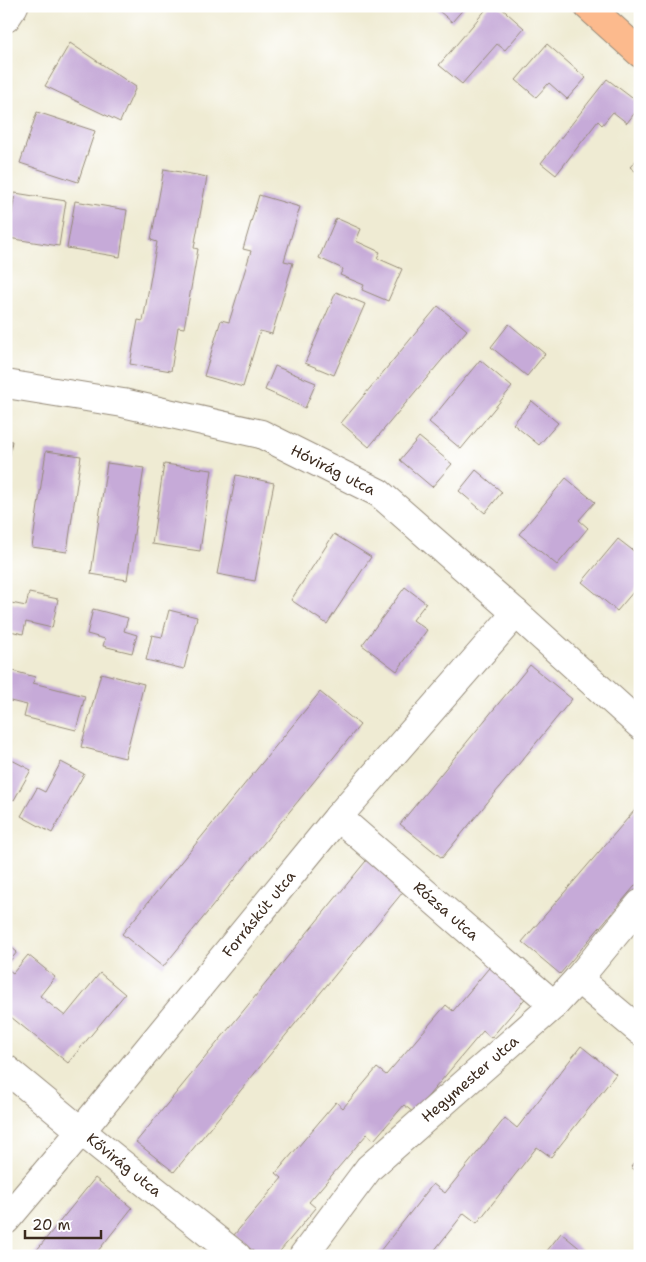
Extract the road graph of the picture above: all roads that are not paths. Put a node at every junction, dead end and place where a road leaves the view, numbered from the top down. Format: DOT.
graph roads {
  1 [pos="14,6"];
  2 [pos="588,6"];
  3 [pos="6,18"];
  4 [pos="640,53"];
  5 [pos="6,384"];
  6 [pos="516,614"];
  7 [pos="640,724"];
  8 [pos="338,817"];
  9 [pos="640,904"];
  10 [pos="578,979"];
  11 [pos="554,1005"];
  12 [pos="640,1030"];
  13 [pos="6,1069"];
  14 [pos="81,1131"];
  15 [pos="6,1220"];
  16 [pos="237,1256"];
  17 [pos="303,1256"];
  1 -- 3 [label="street"];
  2 -- 4 [label="main road"];
  5 -- 6 [label="street, Hóvirág utca"];
  6 -- 7 [label="street, Hóvirág utca"];
  6 -- 8 [label="street, Forráskút utca"];
  8 -- 11 [label="street, Rózsa utca"];
  8 -- 14 [label="street, Forráskút utca"];
  9 -- 10 [label="street, Hegymester utca"];
  10 -- 11 [label="street, Hegymester utca"];
  10 -- 12 [label="street"];
  11 -- 17 [label="street, Hegymester utca"];
  13 -- 14 [label="street, Kővirág utca"];
  14 -- 15 [label="street, Forráskút utca"];
  14 -- 16 [label="street, Kővirág utca"];
}
